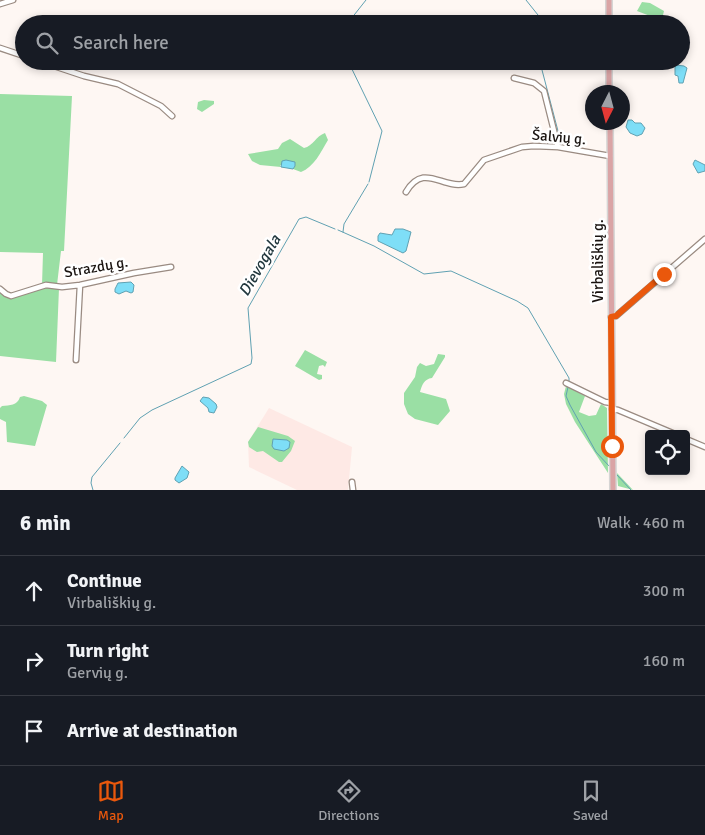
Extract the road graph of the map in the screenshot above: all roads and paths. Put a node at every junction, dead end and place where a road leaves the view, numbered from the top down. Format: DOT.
graph roads {
  1 [pos="13,0"];
  2 [pos="609,0"];
  3 [pos="0,4"];
  4 [pos="609,15"];
  5 [pos="0,48"];
  6 [pos="15,53"];
  7 [pos="66,70"];
  8 [pos="609,70"];
  9 [pos="514,78"];
  10 [pos="609,85"];
  11 [pos="172,116"];
  12 [pos="610,130"];
  13 [pos="558,147"];
  14 [pos="610,156"];
  15 [pos="406,192"];
  16 [pos="705,239"];
  17 [pos="171,267"];
  18 [pos="80,285"];
  19 [pos="0,289"];
  20 [pos="611,317"];
  21 [pos="76,360"];
  22 [pos="566,383"];
  23 [pos="612,402"];
  24 [pos="612,409"];
  25 [pos="666,430"];
  26 [pos="690,441"];
  27 [pos="705,447"];
  28 [pos="352,482"];
  29 [pos="353,490"];
  30 [pos="613,490"];
  1 -- 3 [label="street"];
  2 -- 4 [label="main road"];
  5 -- 6 [label="street"];
  7 -- 11 [label="street"];
  8 -- 10 [label="main road"];
  9 -- 13 [label="street"];
  12 -- 14 [label="main road, Virbališkių g."];
  13 -- 14 [label="street, Šalvių g."];
  13 -- 15 [label="street, Šalvių g."];
  14 -- 20 [label="main road, Virbališkių g."];
  16 -- 20 [label="street"];
  17 -- 18 [label="street, Strazdų g."];
  18 -- 19 [label="street, Strazdų g."];
  18 -- 21 [label="street"];
  20 -- 23 [label="main road, Virbališkių g."];
  22 -- 23 [label="street"];
  23 -- 24 [label="main road, Virbališkių g."];
  24 -- 25 [label="street"];
  24 -- 30 [label="main road, Virbališkių g."];
  26 -- 27 [label="street"];
  28 -- 29 [label="street"];
}
